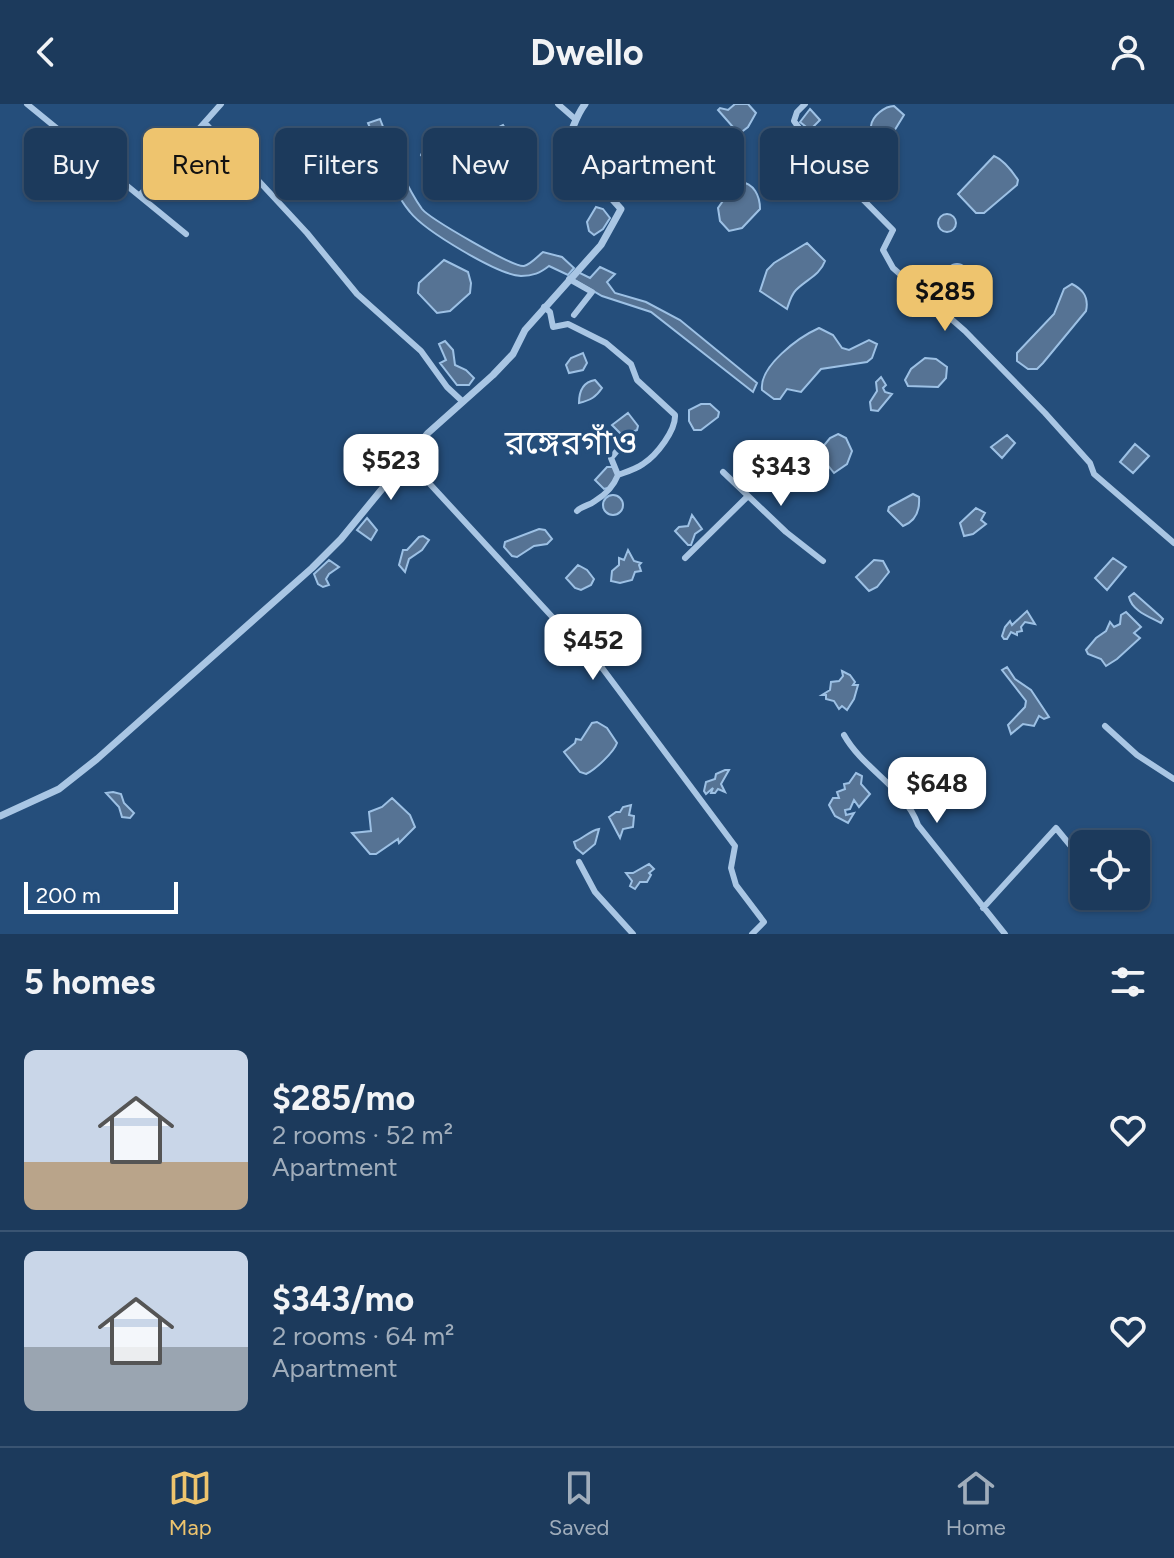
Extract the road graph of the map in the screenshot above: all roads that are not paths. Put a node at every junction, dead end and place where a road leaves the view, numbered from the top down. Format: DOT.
graph roads {
  1 [pos="27,104"];
  2 [pos="221,104"];
  3 [pos="558,104"];
  4 [pos="585,104"];
  5 [pos="805,104"];
  6 [pos="574,118"];
  7 [pos="205,123"];
  8 [pos="140,195"];
  9 [pos="186,234"];
  10 [pos="569,279"];
  11 [pos="544,307"];
  12 [pos="574,315"];
  13 [pos="462,401"];
  14 [pos="616,452"];
  15 [pos="406,458"];
  16 [pos="723,472"];
  17 [pos="618,475"];
  18 [pos="748,496"];
  19 [pos="577,511"];
  20 [pos="1174,543"];
  21 [pos="685,558"];
  22 [pos="823,561"];
  23 [pos="1105,726"];
  24 [pos="844,735"];
  25 [pos="1174,779"];
  26 [pos="0,816"];
  27 [pos="1070,845"];
  28 [pos="579,862"];
  29 [pos="983,908"];
  30 [pos="633,934"];
  31 [pos="752,934"];
  32 [pos="1005,934"];
  1 -- 8 [label="street"];
  2 -- 7 [label="street"];
  3 -- 6 [label="street"];
  4 -- 6 [label="street"];
  5 -- 20 [label="street"];
  6 -- 10 [label="street"];
  7 -- 8 [label="street"];
  7 -- 13 [label="street"];
  8 -- 9 [label="street"];
  10 -- 11 [label="street"];
  10 -- 12 [label="street"];
  11 -- 13 [label="street"];
  11 -- 17 [label="street"];
  13 -- 15 [label="street"];
  14 -- 17 [label="street"];
  15 -- 26 [label="street"];
  15 -- 31 [label="street"];
  16 -- 18 [label="street"];
  17 -- 19 [label="street"];
  18 -- 21 [label="street"];
  18 -- 22 [label="street"];
  23 -- 25 [label="street"];
  24 -- 29 [label="street"];
  27 -- 29 [label="street"];
  28 -- 30 [label="street"];
  29 -- 32 [label="street"];
}
